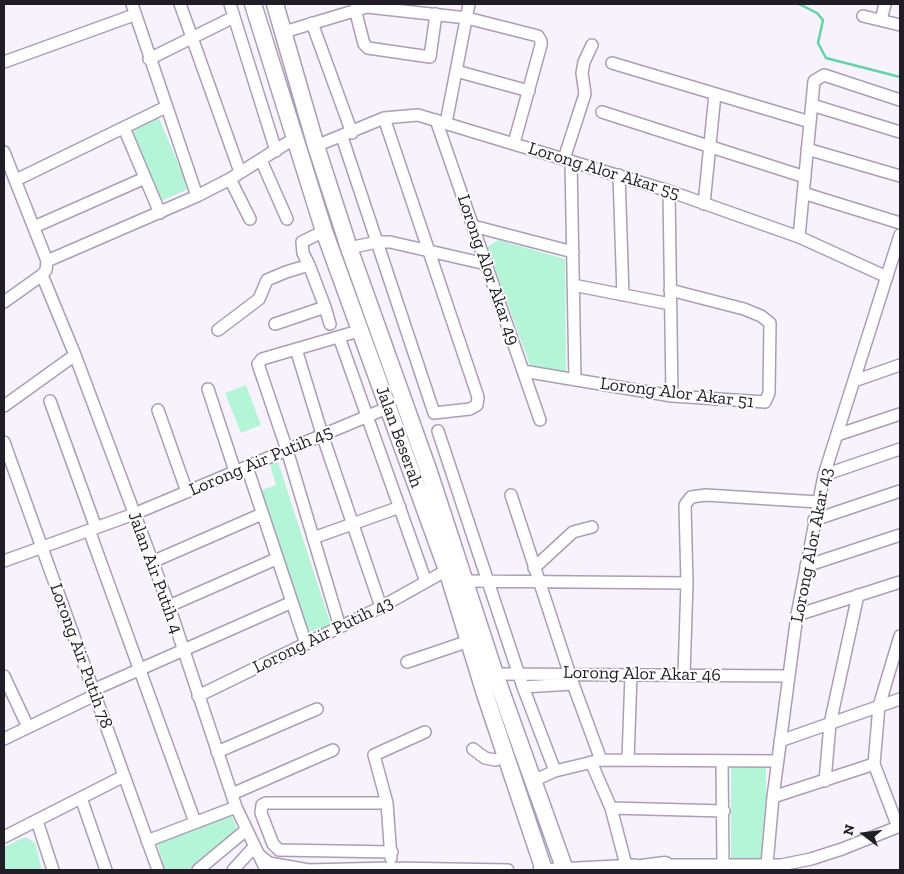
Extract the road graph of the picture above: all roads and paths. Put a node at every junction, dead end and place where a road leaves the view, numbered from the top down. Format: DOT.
graph roads {
  1 [pos="180,4"];
  2 [pos="230,4"];
  3 [pos="253,4"];
  4 [pos="275,4"];
  5 [pos="469,4"];
  6 [pos="885,4"];
  7 [pos="367,5"];
  8 [pos="133,9"];
  9 [pos="355,9"];
  10 [pos="436,14"];
  11 [pos="864,16"];
  12 [pos="234,17"];
  13 [pos="466,18"];
  14 [pos="881,20"];
  15 [pos="312,23"];
  16 [pos="900,25"];
  17 [pos="284,32"];
  18 [pos="191,37"];
  19 [pos="592,45"];
  20 [pos="149,58"];
  21 [pos="4,62"];
  22 [pos="612,63"];
  23 [pos="456,71"];
  24 [pos="529,91"];
  25 [pos="714,94"];
  26 [pos="900,100"];
  27 [pos="812,105"];
  28 [pos="166,107"];
  29 [pos="602,112"];
  30 [pos="384,118"];
  31 [pos="441,121"];
  32 [pos="810,122"];
  33 [pos="124,128"];
  34 [pos="900,132"];
  35 [pos="347,135"];
  36 [pos="295,138"];
  37 [pos="514,143"];
  38 [pos="316,146"];
  39 [pos="711,147"];
  40 [pos="808,149"];
  41 [pos="276,151"];
  42 [pos="4,152"];
  43 [pos="261,160"];
  44 [pos="568,160"];
  45 [pos="235,175"];
  46 [pos="619,176"];
  47 [pos="900,176"];
  48 [pos="805,177"];
  49 [pos="145,178"];
  50 [pos="16,180"];
  51 [pos="669,191"];
  52 [pos="803,193"];
  53 [pos="198,196"];
  54 [pos="704,204"];
  55 [pos="160,213"];
  56 [pos="250,219"];
  57 [pos="286,219"];
  58 [pos="900,223"];
  59 [pos="473,226"];
  60 [pos="34,227"];
  61 [pos="324,231"];
  62 [pos="900,235"];
  63 [pos="799,238"];
  64 [pos="377,242"];
  65 [pos="349,248"];
  66 [pos="428,251"];
  67 [pos="573,252"];
  68 [pos="48,260"];
  69 [pos="486,264"];
  70 [pos="310,265"];
  71 [pos="42,275"];
  72 [pos="887,277"];
  73 [pos="573,286"];
  74 [pos="670,290"];
  75 [pos="623,295"];
  76 [pos="4,302"];
  77 [pos="670,304"];
  78 [pos="325,307"];
  79 [pos="275,324"];
  80 [pos="330,324"];
  81 [pos="218,330"];
  82 [pos="362,330"];
  83 [pos="339,337"];
  84 [pos="296,350"];
  85 [pos="74,355"];
  86 [pos="900,365"];
  87 [pos="523,371"];
  88 [pos="575,380"];
  89 [pos="854,380"];
  90 [pos="208,389"];
  91 [pos="672,396"];
  92 [pos="50,401"];
  93 [pos="4,406"];
  94 [pos="387,408"];
  95 [pos="158,410"];
  96 [pos="900,414"];
  97 [pos="369,416"];
  98 [pos="540,420"];
  99 [pos="438,430"];
  100 [pos="322,434"];
  101 [pos="837,434"];
  102 [pos="4,442"];
  103 [pos="900,449"];
  104 [pos="287,450"];
  105 [pos="241,469"];
  106 [pos="451,469"];
  107 [pos="429,472"];
  108 [pos="824,475"];
  109 [pos="187,492"];
  110 [pos="900,492"];
  111 [pos="511,495"];
  112 [pos="818,502"];
  113 [pos="400,507"];
  114 [pos="134,514"];
  115 [pos="262,514"];
  116 [pos="814,520"];
  117 [pos="352,523"];
  118 [pos="592,527"];
  119 [pos="93,529"];
  120 [pos="900,535"];
  121 [pos="313,538"];
  122 [pos="42,547"];
  123 [pos="276,559"];
  124 [pos="4,561"];
  125 [pos="152,562"];
  126 [pos="806,566"];
  127 [pos="534,568"];
  128 [pos="447,570"];
  129 [pos="465,581"];
  130 [pos="488,581"];
  131 [pos="426,582"];
  132 [pos="900,582"];
  133 [pos="539,583"];
  134 [pos="687,583"];
  135 [pos="858,596"];
  136 [pos="290,603"];
  137 [pos="169,606"];
  138 [pos="381,607"];
  139 [pos="797,615"];
  140 [pos="340,627"];
  141 [pos="900,636"];
  142 [pos="469,641"];
  143 [pos="306,644"];
  144 [pos="184,649"];
  145 [pos="407,662"];
  146 [pos="138,670"];
  147 [pos="495,674"];
  148 [pos="518,674"];
  149 [pos="631,675"];
  150 [pos="684,675"];
  151 [pos="789,676"];
  152 [pos="572,678"];
  153 [pos="5,683"];
  154 [pos="523,687"];
  155 [pos="94,692"];
  156 [pos="198,696"];
  157 [pos="900,699"];
  158 [pos="879,706"];
  159 [pos="317,709"];
  160 [pos="830,724"];
  161 [pos="28,727"];
  162 [pos="425,732"];
  163 [pos="4,739"];
  164 [pos="780,741"];
  165 [pos="473,749"];
  166 [pos="333,750"];
  167 [pos="217,752"];
  168 [pos="506,756"];
  169 [pos="628,760"];
  170 [pos="596,761"];
  171 [pos="778,761"];
  172 [pos="722,762"];
  173 [pos="874,764"];
  174 [pos="555,771"];
  175 [pos="124,776"];
  176 [pos="825,781"];
  177 [pos="533,782"];
  178 [pos="232,794"];
  179 [pos="773,797"];
  180 [pos="81,798"];
  181 [pos="387,803"];
  182 [pos="236,807"];
  183 [pos="611,808"];
  184 [pos="724,811"];
  185 [pos="37,821"];
  186 [pos="196,822"];
  187 [pos="899,827"];
  188 [pos="246,830"];
  189 [pos="4,837"];
  190 [pos="147,841"];
  191 [pos="256,850"];
  192 [pos="392,852"];
  193 [pos="723,864"];
  194 [pos="767,864"];
  195 [pos="665,865"];
  196 [pos="792,867"];
  197 [pos="391,868"];
  198 [pos="626,868"];
  199 [pos="428,869"];
  200 [pos="565,869"];
  201 [pos="53,870"];
  202 [pos="106,870"];
  203 [pos="158,870"];
  204 [pos="198,870"];
  205 [pos="233,870"];
  206 [pos="257,870"];
  207 [pos="266,870"];
  208 [pos="308,870"];
  209 [pos="508,870"];
  210 [pos="537,870"];
  211 [pos="544,870"];
  1 -- 18 [label="street"];
  2 -- 12 [label="street"];
  3 -- 36 [label="highway, Jalan Beserah"];
  4 -- 17 [label="highway, Jalan Beserah"];
  5 -- 13 [label="street"];
  6 -- 14 [label="street"];
  7 -- 9 [label="street"];
  7 -- 10 [label="street"];
  8 -- 20 [label="street"];
  8 -- 21 [label="street"];
  9 -- 10 [label="street"];
  9 -- 15 [label="street"];
  10 -- 13 [label="street"];
  11 -- 14 [label="street"];
  12 -- 18 [label="street"];
  12 -- 41 [label="street"];
  13 -- 23 [label="street"];
  13 -- 24 [label="street"];
  14 -- 16 [label="street"];
  15 -- 17 [label="street"];
  15 -- 35 [label="street"];
  17 -- 38 [label="highway, Jalan Beserah"];
  18 -- 20 [label="street"];
  18 -- 45 [label="street"];
  19 -- 44 [label="street"];
  20 -- 28 [label="street"];
  22 -- 25 [label="street"];
  23 -- 24 [label="street"];
  23 -- 31 [label="street"];
  24 -- 37 [label="street"];
  25 -- 32 [label="street"];
  25 -- 39 [label="street"];
  26 -- 27 [label="street"];
  27 -- 32 [label="street"];
  27 -- 34 [label="street"];
  28 -- 33 [label="street"];
  28 -- 53 [label="street"];
  29 -- 39 [label="street"];
  30 -- 31 [label="street, Lorong Alor Akar 55"];
  30 -- 35 [label="street, Lorong Alor Akar 55"];
  30 -- 66 [label="street"];
  31 -- 37 [label="street, Lorong Alor Akar 55"];
  31 -- 59 [label="street, Lorong Alor Akar 49"];
  32 -- 40 [label="street"];
  33 -- 49 [label="street"];
  33 -- 50 [label="street"];
  35 -- 38 [label="street, Lorong Alor Akar 55"];
  35 -- 64 [label="street"];
  36 -- 41 [label="street"];
  36 -- 61 [label="highway, Jalan Beserah"];
  37 -- 44 [label="street, Lorong Alor Akar 55"];
  38 -- 65 [label="highway, Jalan Beserah"];
  39 -- 48 [label="street"];
  39 -- 54 [label="street"];
  40 -- 47 [label="street"];
  40 -- 48 [label="street"];
  41 -- 43 [label="street"];
  42 -- 50 [label="street"];
  43 -- 45 [label="street"];
  43 -- 57 [label="street"];
  44 -- 46 [label="street, Lorong Alor Akar 55"];
  44 -- 67 [label="street"];
  45 -- 53 [label="street"];
  45 -- 56 [label="street"];
  46 -- 51 [label="street, Lorong Alor Akar 55"];
  46 -- 75 [label="street"];
  48 -- 52 [label="street"];
  49 -- 55 [label="street"];
  49 -- 60 [label="street"];
  50 -- 60 [label="street"];
  51 -- 54 [label="street, Lorong Alor Akar 55"];
  51 -- 74 [label="street"];
  52 -- 58 [label="street"];
  52 -- 63 [label="street"];
  53 -- 55 [label="street"];
  54 -- 63 [label="street, Lorong Alor Akar 55"];
  55 -- 68 [label="street"];
  59 -- 67 [label="street"];
  59 -- 69 [label="street, Lorong Alor Akar 49"];
  60 -- 68 [label="street"];
  61 -- 70 [label="street"];
  61 -- 82 [label="highway, Jalan Beserah"];
  62 -- 72 [label="street, Lorong Alor Akar 43"];
  63 -- 72 [label="street, Lorong Alor Akar 55"];
  64 -- 65 [label="street"];
  64 -- 66 [label="street"];
  64 -- 66 [label="street"];
  65 -- 107 [label="highway, Jalan Beserah"];
  66 -- 69 [label="street"];
  67 -- 73 [label="street"];
  68 -- 71 [label="street"];
  69 -- 87 [label="street, Lorong Alor Akar 49"];
  70 -- 78 [label="street"];
  70 -- 81 [label="street"];
  71 -- 76 [label="street"];
  71 -- 85 [label="street, Jalan Air Putih 4"];
  72 -- 89 [label="street, Lorong Alor Akar 43"];
  73 -- 75 [label="street"];
  73 -- 88 [label="street"];
  74 -- 77 [label="street"];
  74 -- 91 [label="street, Lorong Alor Akar 51"];
  75 -- 77 [label="street"];
  77 -- 91 [label="street"];
  78 -- 79 [label="street"];
  78 -- 80 [label="street"];
  82 -- 83 [label="street"];
  82 -- 94 [label="highway, Jalan Beserah"];
  83 -- 84 [label="street"];
  83 -- 97 [label="street"];
  84 -- 100 [label="street"];
  84 -- 104 [label="street"];
  85 -- 93 [label="street"];
  85 -- 114 [label="street, Jalan Air Putih 4"];
  86 -- 89 [label="street"];
  87 -- 88 [label="street, Lorong Alor Akar 51"];
  87 -- 98 [label="street, Lorong Alor Akar 49"];
  88 -- 91 [label="street, Lorong Alor Akar 51"];
  89 -- 101 [label="street, Lorong Alor Akar 43"];
  90 -- 105 [label="street"];
  92 -- 119 [label="street"];
  94 -- 97 [label="street, Lorong Air Putih 45"];
  94 -- 128 [label="highway, Jalan Beserah"];
  95 -- 109 [label="street"];
  96 -- 101 [label="street"];
  97 -- 100 [label="street, Lorong Air Putih 45"];
  97 -- 113 [label="street"];
  99 -- 106 [label="street"];
  100 -- 104 [label="street, Lorong Air Putih 45"];
  100 -- 117 [label="street"];
  101 -- 108 [label="street, Lorong Alor Akar 43"];
  102 -- 122 [label="street, Lorong Air Putih 78"];
  103 -- 108 [label="street"];
  104 -- 105 [label="street, Lorong Air Putih 45"];
  104 -- 121 [label="street"];
  105 -- 109 [label="street, Lorong Air Putih 45"];
  105 -- 115 [label="street"];
  106 -- 107 [label="street"];
  106 -- 130 [label="street"];
  107 -- 129 [label="highway, Jalan Beserah"];
  108 -- 112 [label="street, Lorong Alor Akar 43"];
  109 -- 114 [label="street, Lorong Air Putih 45"];
  110 -- 116 [label="street"];
  111 -- 127 [label="street"];
  112 -- 116 [label="street, Lorong Alor Akar 43"];
  112 -- 134 [label="street"];
  113 -- 117 [label="street"];
  113 -- 131 [label="street"];
  114 -- 119 [label="street, Lorong Air Putih 45"];
  114 -- 125 [label="street, Jalan Air Putih 4"];
  115 -- 123 [label="street"];
  115 -- 125 [label="street"];
  116 -- 126 [label="street, Lorong Alor Akar 43"];
  117 -- 121 [label="street"];
  117 -- 138 [label="street"];
  118 -- 127 [label="street"];
  119 -- 122 [label="street, Lorong Air Putih 45"];
  119 -- 146 [label="street"];
  120 -- 126 [label="street"];
  121 -- 140 [label="street"];
  122 -- 124 [label="street, Lorong Air Putih 45"];
  122 -- 155 [label="street, Lorong Air Putih 78"];
  123 -- 136 [label="street"];
  123 -- 137 [label="street"];
  125 -- 137 [label="street, Jalan Air Putih 4"];
  126 -- 139 [label="street, Lorong Alor Akar 43"];
  127 -- 133 [label="street"];
  128 -- 131 [label="street, Lorong Air Putih 43"];
  128 -- 142 [label="highway, Jalan Beserah"];
  129 -- 130 [label="street"];
  129 -- 147 [label="highway, Jalan Beserah"];
  130 -- 133 [label="street"];
  130 -- 148 [label="street"];
  131 -- 138 [label="street, Lorong Air Putih 43"];
  132 -- 135 [label="street"];
  133 -- 134 [label="street"];
  133 -- 152 [label="street"];
  134 -- 150 [label="street"];
  135 -- 139 [label="street"];
  135 -- 160 [label="street"];
  136 -- 143 [label="street"];
  136 -- 144 [label="street"];
  137 -- 144 [label="street, Jalan Air Putih 4"];
  138 -- 140 [label="street, Lorong Air Putih 43"];
  139 -- 151 [label="street, Lorong Alor Akar 43"];
  140 -- 143 [label="street, Lorong Air Putih 43"];
  141 -- 158 [label="street"];
  142 -- 145 [label="street"];
  142 -- 168 [label="highway, Jalan Beserah"];
  143 -- 156 [label="street, Lorong Air Putih 43"];
  144 -- 146 [label="street"];
  144 -- 156 [label="street, Jalan Air Putih 4"];
  146 -- 155 [label="street"];
  146 -- 186 [label="street"];
  147 -- 148 [label="street, Lorong Alor Akar 46"];
  147 -- 177 [label="highway, Jalan Beserah"];
  148 -- 152 [label="street, Lorong Alor Akar 46"];
  148 -- 154 [label="street"];
  149 -- 150 [label="street, Lorong Alor Akar 46"];
  149 -- 152 [label="street, Lorong Alor Akar 46"];
  149 -- 169 [label="street"];
  150 -- 151 [label="street, Lorong Alor Akar 46"];
  151 -- 164 [label="street, Lorong Alor Akar 43"];
  152 -- 154 [label="street"];
  152 -- 170 [label="street"];
  153 -- 161 [label="street"];
  154 -- 174 [label="street"];
  155 -- 161 [label="street"];
  155 -- 175 [label="street, Lorong Air Putih 78"];
  156 -- 167 [label="street, Jalan Air Putih 4"];
  157 -- 158 [label="street"];
  158 -- 160 [label="street"];
  158 -- 173 [label="street"];
  159 -- 167 [label="street"];
  160 -- 164 [label="street"];
  160 -- 176 [label="street"];
  161 -- 163 [label="street"];
  162 -- 181 [label="street"];
  164 -- 171 [label="street, Lorong Alor Akar 43"];
  165 -- 168 [label="street"];
  166 -- 178 [label="street"];
  167 -- 178 [label="street, Jalan Air Putih 4"];
  168 -- 211 [label="highway, Jalan Beserah"];
  169 -- 170 [label="street"];
  169 -- 172 [label="street"];
  170 -- 174 [label="street"];
  170 -- 183 [label="street"];
  171 -- 172 [label="street"];
  171 -- 179 [label="street, Lorong Alor Akar 43"];
  172 -- 184 [label="street"];
  173 -- 176 [label="street"];
  173 -- 187 [label="street"];
  174 -- 177 [label="street"];
  175 -- 180 [label="street"];
  175 -- 190 [label="street, Lorong Air Putih 78"];
  176 -- 179 [label="street"];
  177 -- 200 [label="highway, Jalan Beserah"];
  178 -- 182 [label="street, Jalan Air Putih 4"];
  179 -- 194 [label="street, Lorong Alor Akar 43"];
  180 -- 185 [label="street"];
  180 -- 202 [label="street"];
  181 -- 192 [label="street"];
  181 -- 192 [label="street"];
  182 -- 186 [label="street"];
  182 -- 188 [label="street, Jalan Air Putih 4"];
  183 -- 184 [label="street"];
  183 -- 198 [label="street"];
  184 -- 193 [label="street"];
  185 -- 189 [label="street"];
  185 -- 201 [label="street"];
  186 -- 190 [label="street"];
  187 -- 196 [label="street"];
  188 -- 191 [label="street, Jalan Air Putih 4"];
  188 -- 204 [label="street"];
  190 -- 203 [label="street, Lorong Air Putih 78"];
  191 -- 205 [label="street"];
  191 -- 206 [label="street"];
  191 -- 207 [label="street, Jalan Air Putih 4"];
  191 -- 208 [label="street"];
  192 -- 197 [label="street"];
  193 -- 194 [label="street"];
  193 -- 195 [label="street"];
  194 -- 196 [label="street"];
  195 -- 198 [label="highway"];
  197 -- 199 [label="street"];
  197 -- 208 [label="street"];
  198 -- 200 [label="street"];
  199 -- 209 [label="street"];
  200 -- 211 [label="street"];
  210 -- 211 [label="street"];
}
